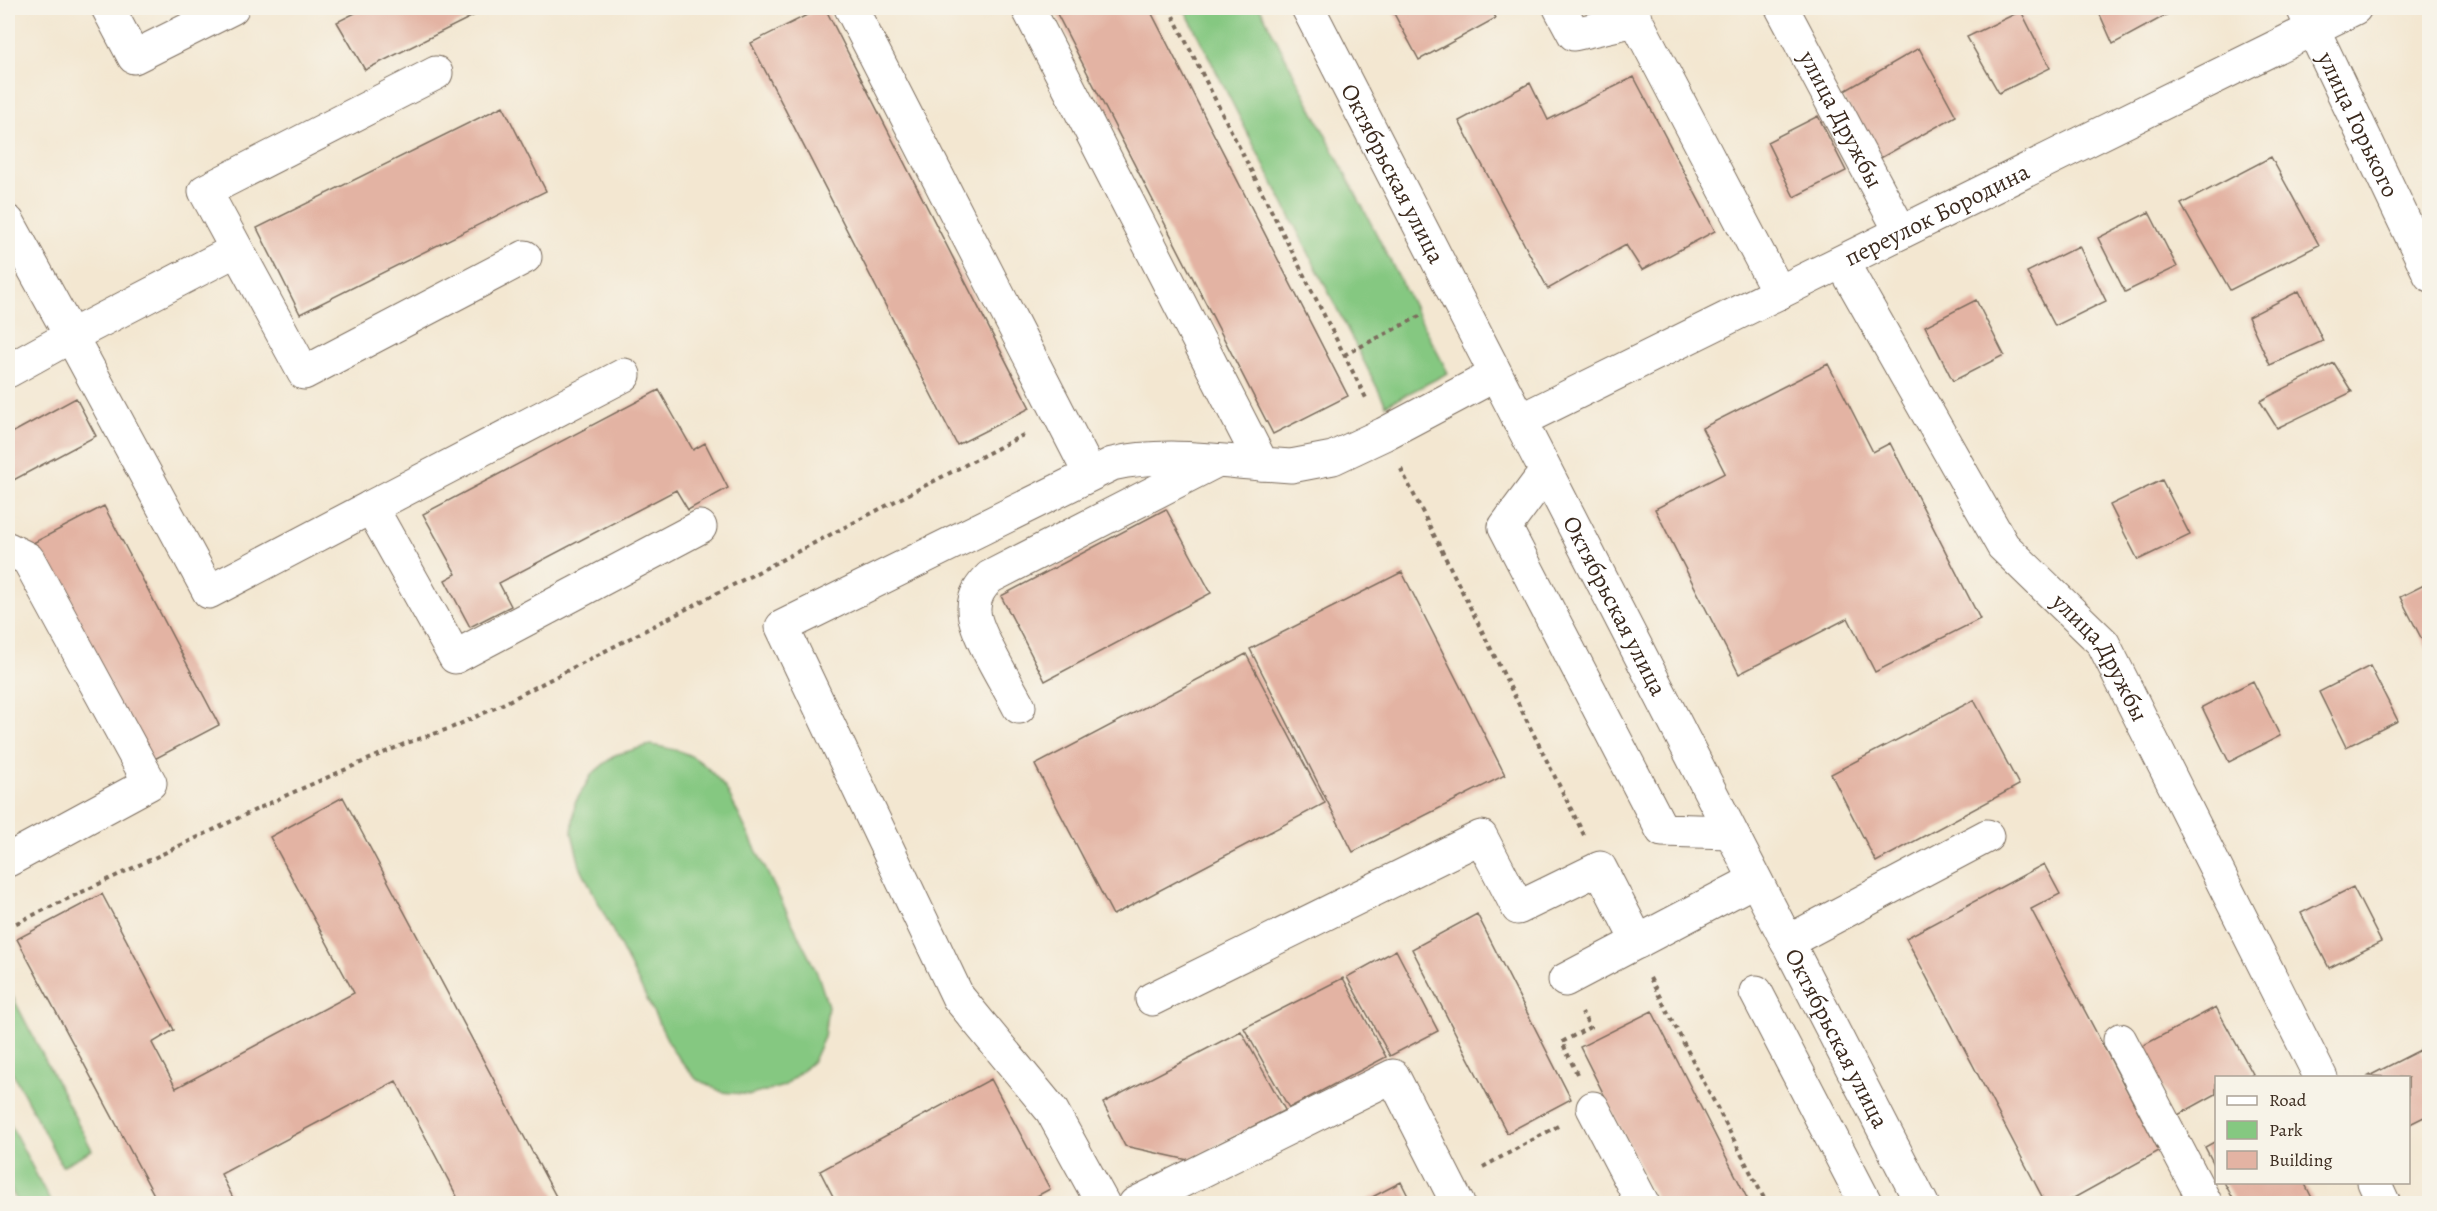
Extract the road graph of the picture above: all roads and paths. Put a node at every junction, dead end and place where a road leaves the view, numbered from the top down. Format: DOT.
graph roads {
  1 [pos="108,8"];
  2 [pos="232,8"];
  3 [pos="851,8"];
  4 [pos="1028,8"];
  5 [pos="1308,8"];
  6 [pos="1560,8"];
  7 [pos="1782,8"];
  8 [pos="2355,8"];
  9 [pos="2308,18"];
  10 [pos="436,73"];
  11 [pos="8,222"];
  12 [pos="1901,232"];
  13 [pos="236,250"];
  14 [pos="525,257"];
  15 [pos="1842,262"];
  16 [pos="2430,275"];
  17 [pos="1779,293"];
  18 [pos="1455,297"];
  19 [pos="71,336"];
  20 [pos="1344,355"];
  21 [pos="8,371"];
  22 [pos="624,375"];
  23 [pos="1495,375"];
  24 [pos="1060,416"];
  25 [pos="1519,421"];
  26 [pos="1216,461"];
  27 [pos="1262,464"];
  28 [pos="1545,473"];
  29 [pos="1090,474"];
  30 [pos="371,507"];
  31 [pos="700,527"];
  32 [pos="8,549"];
  33 [pos="1018,707"];
  34 [pos="1730,832"];
  35 [pos="1987,836"];
  36 [pos="8,860"];
  37 [pos="1755,880"];
  38 [pos="8,927"];
  39 [pos="1638,942"];
  40 [pos="1787,942"];
  41 [pos="1565,980"];
  42 [pos="1756,992"];
  43 [pos="1152,999"];
  44 [pos="1817,1000"];
  45 [pos="1772,1023"];
  46 [pos="2120,1040"];
  47 [pos="2320,1076"];
  48 [pos="1593,1108"];
  49 [pos="2375,1184"];
  50 [pos="1453,1195"];
  51 [pos="1103,1203"];
  52 [pos="1135,1203"];
  53 [pos="1643,1203"];
  54 [pos="1767,1203"];
  55 [pos="1866,1203"];
  56 [pos="1922,1203"];
  57 [pos="2206,1203"];
  58 [pos="2384,1203"];
  1 -- 2 [label="street"];
  3 -- 24 [label="street"];
  4 -- 27 [label="street"];
  5 -- 18 [label="street, Октябрьская улица"];
  6 -- 17 [label="street"];
  7 -- 12 [label="street, улица Дружбы"];
  8 -- 9 [label="street, переулок Бородина"];
  9 -- 12 [label="street, переулок Бородина"];
  9 -- 16 [label="street, улица Горького"];
  10 -- 13 [label="street"];
  11 -- 19 [label="street"];
  12 -- 15 [label="street, переулок Бородина"];
  13 -- 14 [label="street"];
  13 -- 19 [label="street"];
  15 -- 17 [label="street, переулок Бородина"];
  15 -- 47 [label="street, улица Дружбы"];
  17 -- 25 [label="street, переулок Бородина"];
  18 -- 20 [label="path"];
  18 -- 23 [label="street, Октябрьская улица"];
  19 -- 21 [label="street"];
  19 -- 30 [label="street"];
  22 -- 30 [label="street"];
  23 -- 25 [label="street, Октябрьская улица"];
  23 -- 27 [label="street"];
  24 -- 29 [label="street"];
  24 -- 38 [label="path"];
  25 -- 28 [label="street, Октябрьская улица"];
  26 -- 27 [label="street"];
  26 -- 29 [label="street"];
  26 -- 33 [label="street"];
  28 -- 34 [label="street, Октябрьская улица"];
  28 -- 34 [label="street"];
  29 -- 51 [label="street"];
  30 -- 31 [label="street"];
  32 -- 36 [label="street"];
  34 -- 37 [label="street, Октябрьская улица"];
  35 -- 40 [label="street"];
  37 -- 39 [label="street"];
  37 -- 40 [label="street, Октябрьская улица"];
  39 -- 41 [label="street"];
  39 -- 43 [label="street"];
  39 -- 54 [label="path"];
  40 -- 44 [label="street, Октябрьская улица"];
  41 -- 48 [label="path"];
  42 -- 45 [label="street"];
  44 -- 45 [label="street"];
  44 -- 56 [label="street, Октябрьская улица"];
  45 -- 55 [label="street"];
  46 -- 57 [label="street"];
  48 -- 50 [label="path"];
  48 -- 53 [label="street"];
  49 -- 58 [label="street"];
  50 -- 52 [label="street"];
}
